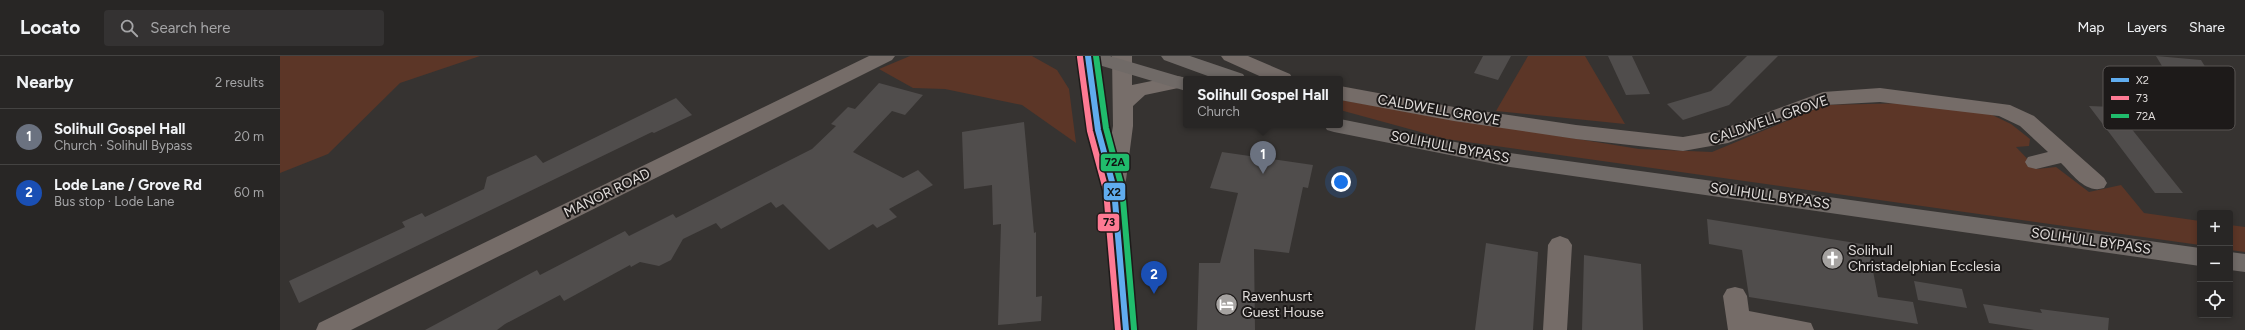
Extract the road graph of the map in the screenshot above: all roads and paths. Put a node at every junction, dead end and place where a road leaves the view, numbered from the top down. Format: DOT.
graph roads {
  1 [pos="885,56"];
  2 [pos="1089,56"];
  3 [pos="1171,56"];
  4 [pos="1231,56"];
  5 [pos="1122,60"];
  6 [pos="1228,76"];
  7 [pos="1276,76"];
  8 [pos="1181,84"];
  9 [pos="1343,94"];
  10 [pos="1123,104"];
  11 [pos="1343,126"];
  12 [pos="2065,156"];
  13 [pos="2036,162"];
  14 [pos="2096,183"];
  15 [pos="1114,189"];
  16 [pos="1560,245"];
  17 [pos="2197,257"];
  18 [pos="2233,261"];
  19 [pos="2245,263"];
  20 [pos="1738,315"];
  21 [pos="328,330"];
  22 [pos="1126,330"];
  23 [pos="1555,330"];
  24 [pos="1802,330"];
  1 -- 21 [label="street, MANOR ROAD"];
  2 -- 5 [label="highway"];
  2 -- 15 [label="main road"];
  3 -- 6 [label="highway"];
  4 -- 7 [label="street"];
  5 -- 8 [label="highway"];
  5 -- 10 [label="main road"];
  8 -- 10 [label="main road"];
  9 -- 12 [label="street, CALDWELL GROVE"];
  10 -- 15 [label="main road"];
  11 -- 17 [label="highway, SOLIHULL BYPASS"];
  12 -- 13 [label="street"];
  12 -- 14 [label="street, CALDWELL GROVE"];
  15 -- 22 [label="main road"];
  16 -- 23 [label="street"];
  18 -- 19 [label="highway"];
  20 -- 24 [label="street"];
}
